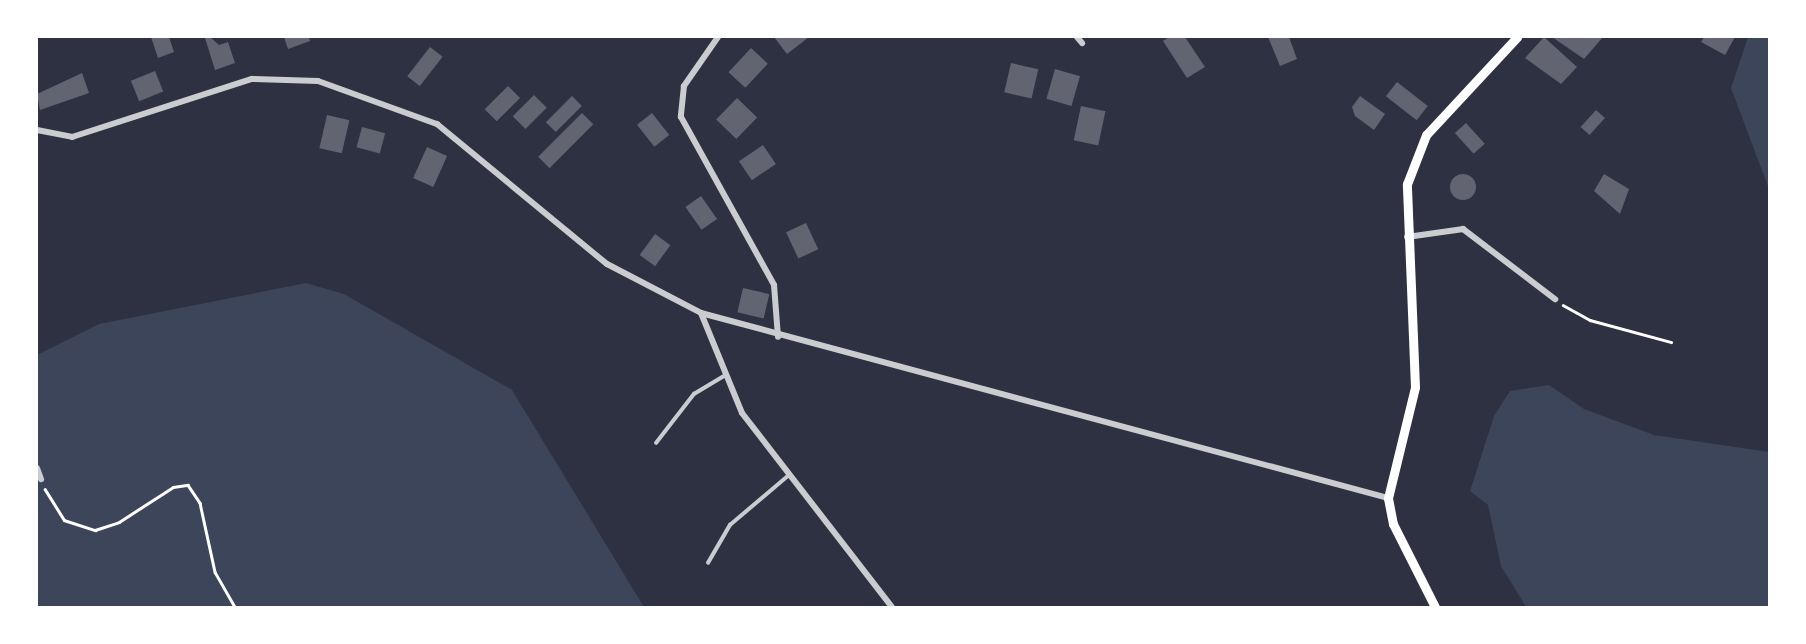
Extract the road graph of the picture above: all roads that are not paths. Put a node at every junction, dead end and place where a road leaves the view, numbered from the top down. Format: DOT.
graph roads {
  1 [pos="718,37"];
  2 [pos="1517,37"];
  3 [pos="37,130"];
  4 [pos="1407,237"];
  5 [pos="1555,299"];
  6 [pos="701,313"];
  7 [pos="778,337"];
  8 [pos="724,376"];
  9 [pos="656,443"];
  10 [pos="37,468"];
  11 [pos="788,476"];
  12 [pos="41,479"];
  13 [pos="1388,498"];
  14 [pos="708,563"];
  15 [pos="892,607"];
  16 [pos="1435,607"];
  1 -- 7 [label="street"];
  2 -- 4 [label="main road"];
  3 -- 6 [label="street"];
  4 -- 5 [label="street"];
  4 -- 13 [label="main road"];
  6 -- 7 [label="street"];
  6 -- 8 [label="street"];
  7 -- 13 [label="street"];
  8 -- 9 [label="lane"];
  8 -- 11 [label="street"];
  10 -- 12 [label="street"];
  11 -- 14 [label="lane"];
  11 -- 15 [label="street"];
  13 -- 16 [label="main road"];
}
